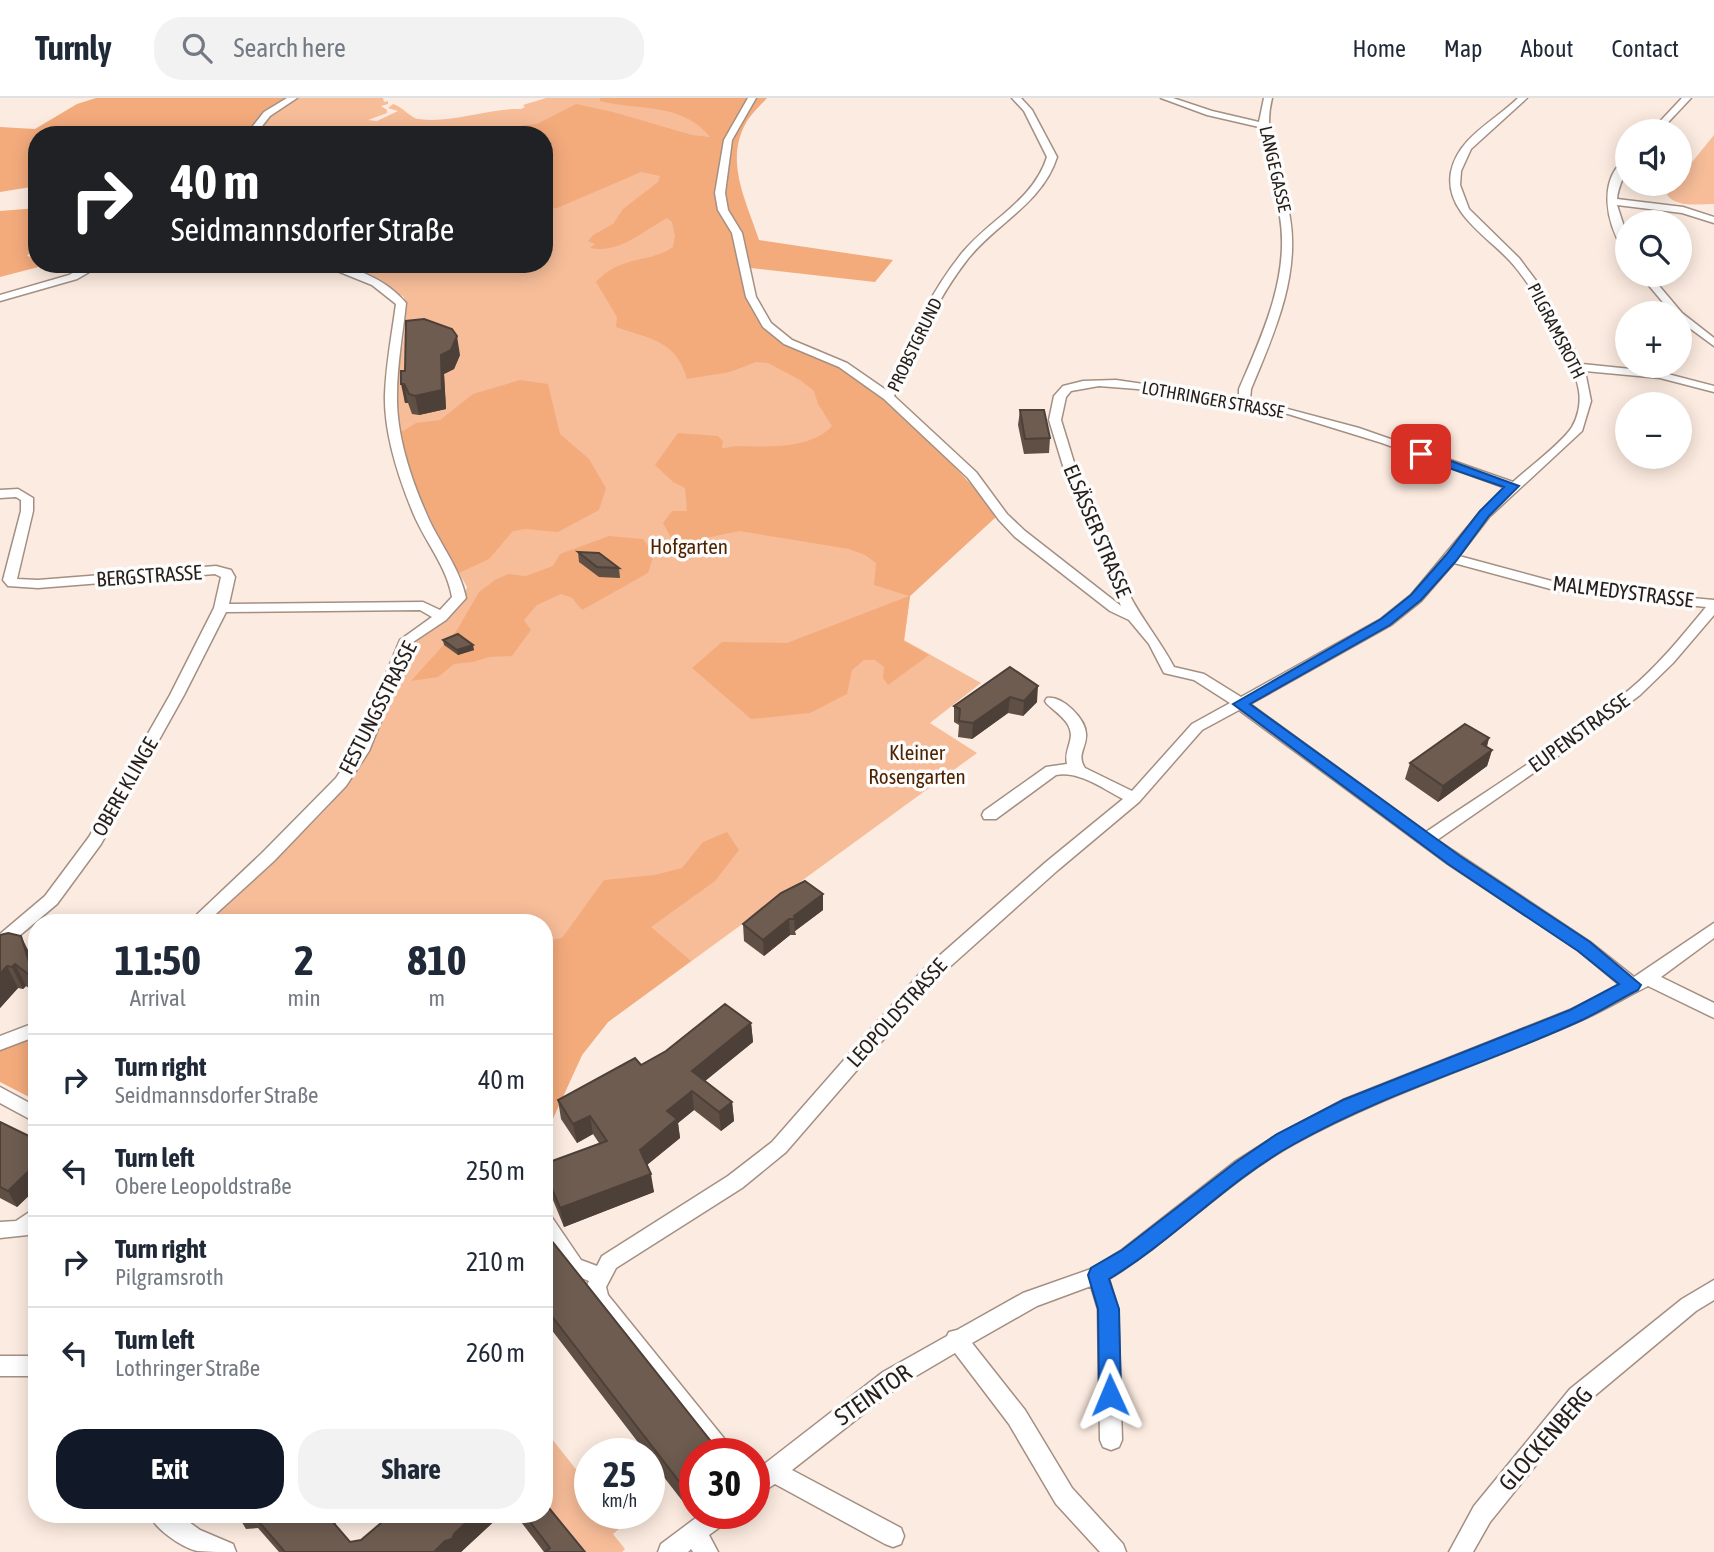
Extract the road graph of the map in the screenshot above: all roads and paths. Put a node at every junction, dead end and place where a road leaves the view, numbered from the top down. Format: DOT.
graph roads {
  1 [pos="293,98"];
  2 [pos="752,98"];
  3 [pos="1016,98"];
  4 [pos="1166,98"];
  5 [pos="1268,98"];
  6 [pos="1523,98"];
  7 [pos="1687,98"];
  8 [pos="1667,119"];
  9 [pos="1263,125"];
  10 [pos="257,126"];
  11 [pos="1615,186"];
  12 [pos="1611,201"];
  13 [pos="1714,220"];
  14 [pos="1615,226"];
  15 [pos="81,273"];
  16 [pos="348,273"];
  17 [pos="1655,287"];
  18 [pos="0,298"];
  19 [pos="1668,301"];
  20 [pos="1692,325"];
  21 [pos="1714,343"];
  22 [pos="1576,367"];
  23 [pos="1070,387"];
  24 [pos="1714,389"];
  25 [pos="888,397"];
  26 [pos="1244,402"];
  27 [pos="1513,486"];
  28 [pos="0,494"];
  29 [pos="1451,558"];
  30 [pos="1714,605"];
  31 [pos="221,608"];
  32 [pos="441,617"];
  33 [pos="1134,617"];
  34 [pos="1052,701"];
  35 [pos="1240,704"];
  36 [pos="1186,736"];
  37 [pos="1079,771"];
  38 [pos="1134,798"];
  39 [pos="990,816"];
  40 [pos="1427,839"];
  41 [pos="34,914"];
  42 [pos="206,914"];
  43 [pos="28,919"];
  44 [pos="1714,929"];
  45 [pos="0,943"];
  46 [pos="1640,982"];
  47 [pos="1714,1011"];
  48 [pos="28,1032"];
  49 [pos="0,1043"];
  50 [pos="0,1094"];
  51 [pos="28,1111"];
  52 [pos="553,1235"];
  53 [pos="1098,1275"];
  54 [pos="599,1276"];
  55 [pos="1714,1289"];
  56 [pos="956,1339"];
  57 [pos="0,1366"];
  58 [pos="28,1366"];
  59 [pos="710,1438"];
  60 [pos="1111,1440"];
  61 [pos="774,1471"];
  62 [pos="770,1474"];
  63 [pos="172,1523"];
  64 [pos="893,1536"];
  65 [pos="700,1543"];
  66 [pos="225,1552"];
  67 [pos="669,1552"];
  68 [pos="1115,1552"];
  69 [pos="1460,1552"];
  1 -- 10 [label="street"];
  2 -- 25 [label="street"];
  3 -- 25 [label="street, PROBSTGRUND"];
  4 -- 9 [label="street"];
  5 -- 9 [label="street, LANGE GASSE"];
  6 -- 22 [label="street, PILGRAMSROTH"];
  7 -- 8 [label="street"];
  9 -- 26 [label="street, LANGE GASSE"];
  11 -- 12 [label="street"];
  12 -- 13 [label="street"];
  12 -- 14 [label="street"];
  15 -- 18 [label="street"];
  16 -- 32 [label="street, FESTUNGSSTRASSE"];
  17 -- 19 [label="street"];
  20 -- 21 [label="street"];
  22 -- 24 [label="street"];
  22 -- 27 [label="street, PILGRAMSROTH"];
  23 -- 26 [label="street, LOTHRINGER STRASSE"];
  23 -- 33 [label="street, ELSÄSSER STRASSE"];
  25 -- 33 [label="street, PROBSTGRUND"];
  26 -- 27 [label="street, LOTHRINGER STRASSE"];
  27 -- 29 [label="street, PILGRAMSROTH"];
  28 -- 31 [label="street, BERGSTRASSE"];
  29 -- 30 [label="street, MALMEDYSTRASSE"];
  29 -- 35 [label="street, PILGRAMSROTH"];
  30 -- 40 [label="street, EUPENSTRASSE"];
  31 -- 32 [label="street, BERGSTRASSE"];
  31 -- 41 [label="street, OBERE KLINGE"];
  32 -- 42 [label="street, FESTUNGSSTRASSE"];
  33 -- 35 [label="street, ELSÄSSER STRASSE"];
  34 -- 37 [label="street"];
  35 -- 36 [label="street, PILGRAMSROTH"];
  35 -- 40 [label="street"];
  36 -- 38 [label="street, LEOPOLDSTRASSE"];
  37 -- 38 [label="street"];
  37 -- 39 [label="street"];
  38 -- 54 [label="street, LEOPOLDSTRASSE"];
  40 -- 46 [label="street"];
  43 -- 45 [label="street, OBERE KLINGE"];
  44 -- 46 [label="street, STEINTOR"];
  46 -- 47 [label="street"];
  46 -- 53 [label="street, STEINTOR"];
  48 -- 49 [label="street"];
  50 -- 51 [label="street"];
  52 -- 54 [label="street"];
  53 -- 56 [label="street, STEINTOR"];
  53 -- 60 [label="street"];
  54 -- 59 [label="street"];
  55 -- 69 [label="street, GLOCKENBERG"];
  56 -- 61 [label="street, STEINTOR"];
  56 -- 68 [label="street"];
  57 -- 58 [label="street"];
  61 -- 62 [label="street, STEINTOR"];
  61 -- 64 [label="street"];
  63 -- 66 [label="street"];
  65 -- 67 [label="street"];
}
